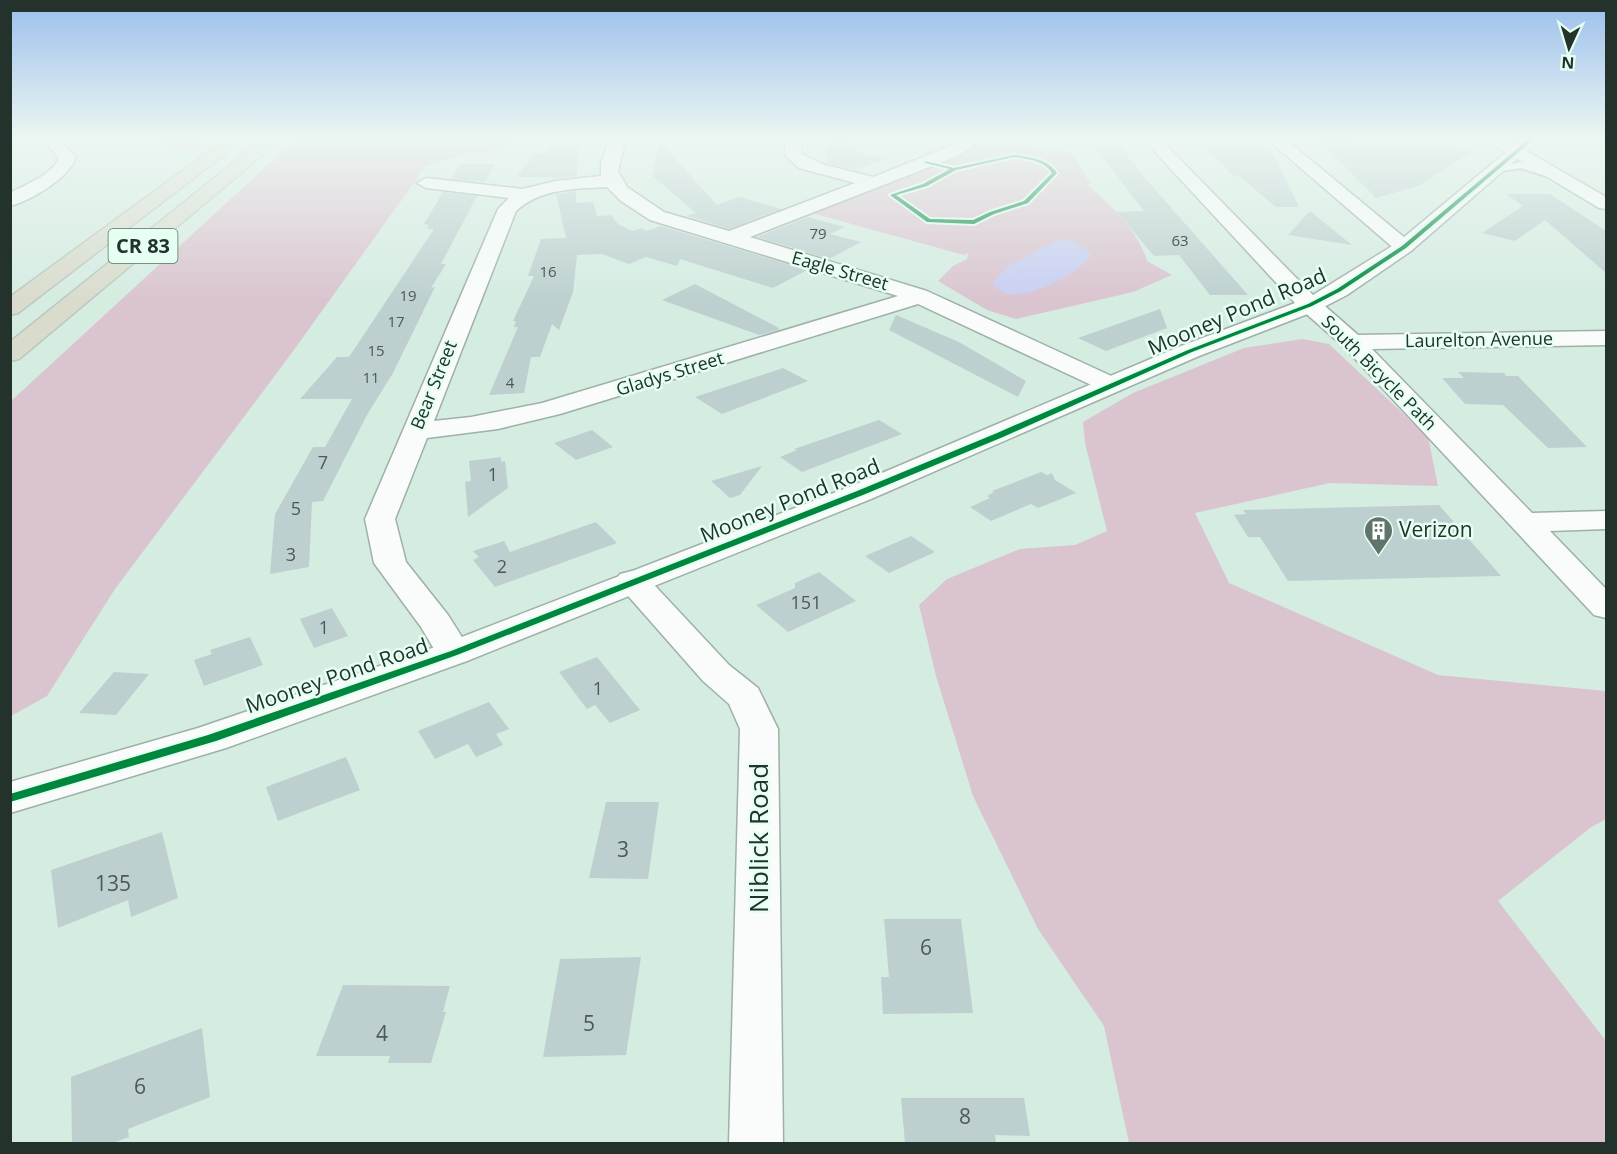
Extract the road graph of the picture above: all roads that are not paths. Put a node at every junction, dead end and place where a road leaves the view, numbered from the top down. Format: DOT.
graph roads {
  1 [pos="25,192"];
  2 [pos="166,192"];
  3 [pos="209,192"];
  4 [pos="507,192"];
  5 [pos="537,192"];
  6 [pos="622,192"];
  7 [pos="848,192"];
  8 [pos="1202,192"];
  9 [pos="1339,192"];
  10 [pos="1468,192"];
  11 [pos="1585,192"];
  12 [pos="525,195"];
  13 [pos="10,201"];
  14 [pos="1606,204"];
  15 [pos="727,239"];
  16 [pos="1404,246"];
  17 [pos="919,296"];
  18 [pos="1310,304"];
  19 [pos="10,308"];
  20 [pos="1606,338"];
  21 [pos="1353,342"];
  22 [pos="10,354"];
  23 [pos="1111,385"];
  24 [pos="417,430"];
  25 [pos="1606,520"];
  26 [pos="1524,522"];
  27 [pos="632,581"];
  28 [pos="1606,608"];
  29 [pos="454,653"];
  30 [pos="10,798"];
  31 [pos="756,1143"];
  1 -- 13 [label="street"];
  2 -- 19 [label="highway, CR 83"];
  3 -- 22 [label="highway, CR 83"];
  4 -- 12 [label="street"];
  5 -- 12 [label="street, Bear Street"];
  6 -- 15 [label="street, Eagle Street"];
  7 -- 15 [label="street"];
  8 -- 18 [label="street, South Bicycle Path"];
  9 -- 16 [label="street"];
  10 -- 16 [label="street, Mooney Pond Road"];
  11 -- 14 [label="street"];
  12 -- 24 [label="street, Bear Street"];
  15 -- 17 [label="street, Eagle Street"];
  16 -- 18 [label="street, Mooney Pond Road"];
  17 -- 23 [label="street, Eagle Street"];
  17 -- 24 [label="street, Gladys Street"];
  18 -- 21 [label="street, South Bicycle Path"];
  18 -- 23 [label="street, Mooney Pond Road"];
  20 -- 21 [label="street, Laurelton Avenue"];
  21 -- 26 [label="street, South Bicycle Path"];
  23 -- 27 [label="street, Mooney Pond Road"];
  24 -- 29 [label="street, Bear Street"];
  25 -- 26 [label="street"];
  26 -- 28 [label="street, South Bicycle Path"];
  27 -- 29 [label="street, Mooney Pond Road"];
  27 -- 31 [label="street, Niblick Road"];
  29 -- 30 [label="street, Mooney Pond Road"];
}
